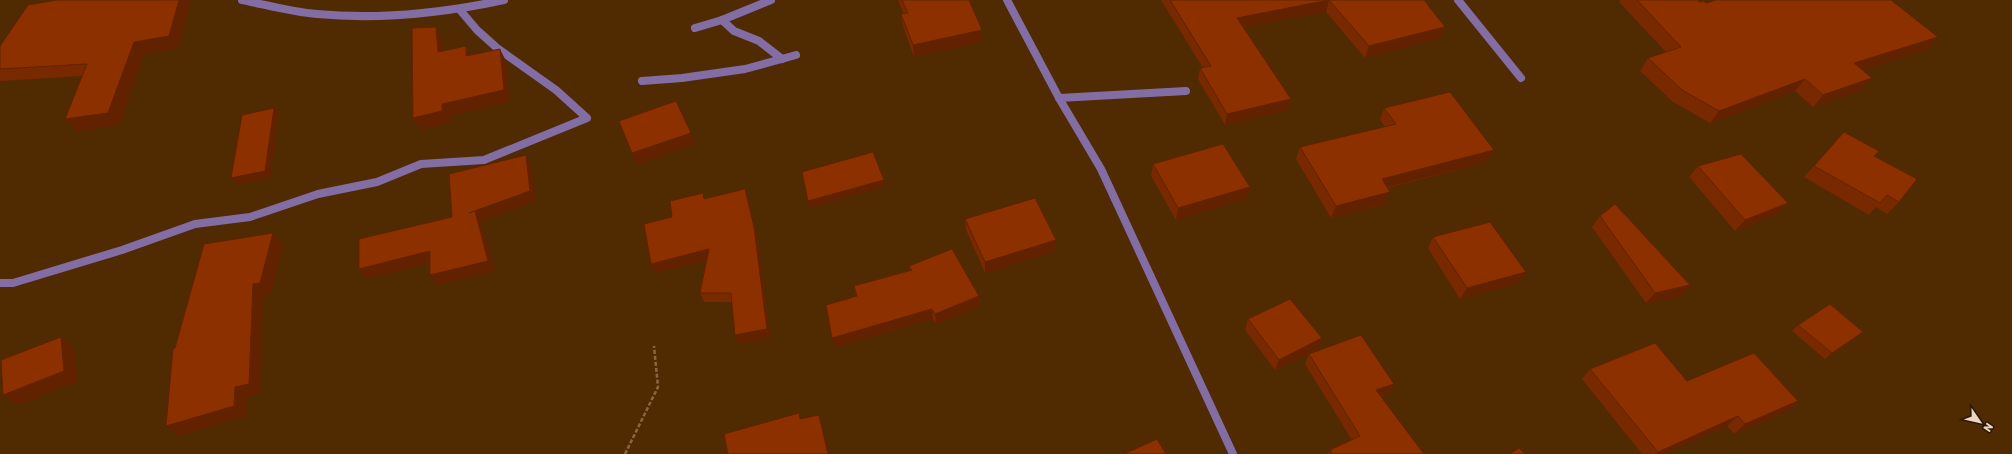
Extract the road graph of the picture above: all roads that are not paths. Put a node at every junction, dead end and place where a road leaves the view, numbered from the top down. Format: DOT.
graph roads {
  1 [pos="242,0"];
  2 [pos="504,0"];
  3 [pos="771,0"];
  4 [pos="1007,0"];
  5 [pos="1458,0"];
  6 [pos="460,10"];
  7 [pos="722,20"];
  8 [pos="695,28"];
  9 [pos="796,55"];
  10 [pos="782,59"];
  11 [pos="1521,78"];
  12 [pos="642,81"];
  13 [pos="1186,91"];
  14 [pos="1059,98"];
  15 [pos="0,283"];
  16 [pos="1233,454"];
  1 -- 6 [label="street"];
  2 -- 6 [label="street"];
  3 -- 7 [label="street"];
  4 -- 14 [label="street"];
  5 -- 11 [label="street"];
  6 -- 15 [label="street"];
  7 -- 8 [label="street"];
  7 -- 10 [label="street"];
  9 -- 10 [label="street"];
  10 -- 12 [label="street"];
  13 -- 14 [label="street"];
  14 -- 16 [label="street"];
}
